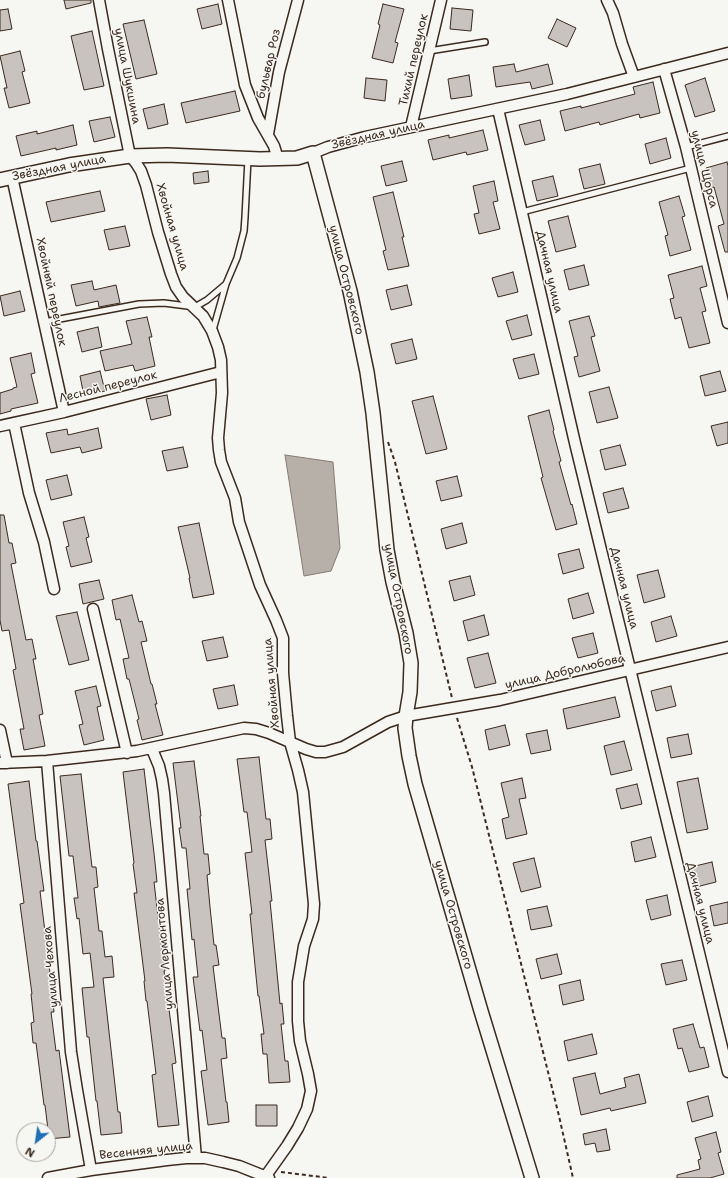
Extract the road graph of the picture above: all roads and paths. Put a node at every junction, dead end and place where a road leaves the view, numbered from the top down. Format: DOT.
graph roads {
  1 [pos="99,0"];
  2 [pos="228,0"];
  3 [pos="298,0"];
  4 [pos="441,0"];
  5 [pos="607,0"];
  6 [pos="486,42"];
  7 [pos="429,51"];
  8 [pos="728,53"];
  9 [pos="664,69"];
  10 [pos="634,77"];
  11 [pos="498,108"];
  12 [pos="411,127"];
  13 [pos="268,134"];
  14 [pos="728,136"];
  15 [pos="686,147"];
  16 [pos="313,153"];
  17 [pos="130,156"];
  18 [pos="248,159"];
  19 [pos="278,159"];
  20 [pos="691,168"];
  21 [pos="3,177"];
  22 [pos="522,212"];
  23 [pos="226,284"];
  24 [pos="195,307"];
  25 [pos="44,322"];
  26 [pos="728,323"];
  27 [pos="212,330"];
  28 [pos="222,372"];
  29 [pos="64,412"];
  30 [pos="14,423"];
  31 [pos="0,426"];
  32 [pos="387,438"];
  33 [pos="54,589"];
  34 [pos="93,609"];
  35 [pos="728,647"];
  36 [pos="630,670"];
  37 [pos="454,708"];
  38 [pos="406,716"];
  39 [pos="0,730"];
  40 [pos="290,742"];
  41 [pos="152,748"];
  42 [pos="127,753"];
  43 [pos="47,761"];
  44 [pos="4,763"];
  45 [pos="728,1072"];
  46 [pos="196,1158"];
  47 [pos="92,1170"];
  48 [pos="268,1175"];
  49 [pos="48,1178"];
  50 [pos="329,1178"];
  51 [pos="532,1178"];
  52 [pos="572,1178"];
  1 -- 17 [label="street, улица Шукшина"];
  2 -- 13 [label="street"];
  3 -- 13 [label="street, бульвар Роз"];
  4 -- 7 [label="street, Тихий переулок"];
  5 -- 10 [label="street"];
  6 -- 7 [label="lane"];
  7 -- 12 [label="street, Тихий переулок"];
  8 -- 9 [label="street, Звёздная улица"];
  9 -- 10 [label="street, Звёздная улица"];
  9 -- 15 [label="street, улица Щорса"];
  10 -- 11 [label="street, Звёздная улица"];
  11 -- 12 [label="street, Звёздная улица"];
  11 -- 22 [label="street, Дачная улица"];
  12 -- 16 [label="street, Звёздная улица"];
  13 -- 19 [label="street"];
  14 -- 15 [label="lane"];
  15 -- 20 [label="street, улица Щорса"];
  16 -- 19 [label="street, Звёздная улица"];
  16 -- 38 [label="street, улица Островского"];
  17 -- 18 [label="street, Звёздная улица"];
  17 -- 21 [label="street, Звёздная улица"];
  17 -- 24 [label="street, Хвойная улица"];
  18 -- 19 [label="street, Звёздная улица"];
  18 -- 23 [label="lane"];
  20 -- 22 [label="lane"];
  20 -- 26 [label="street, улица Щорса"];
  21 -- 25 [label="street, Хвойный переулок"];
  22 -- 36 [label="street, Дачная улица"];
  23 -- 24 [label="lane"];
  23 -- 27 [label="lane"];
  24 -- 25 [label="lane"];
  24 -- 27 [label="street, Хвойная улица"];
  25 -- 29 [label="street, Хвойный переулок"];
  27 -- 28 [label="street, Хвойная улица"];
  28 -- 29 [label="street, Лесной переулок"];
  28 -- 40 [label="street, Хвойная улица"];
  29 -- 30 [label="street, Лесной переулок"];
  30 -- 31 [label="street, Лесной переулок"];
  30 -- 33 [label="street"];
  32 -- 37 [label="path"];
  34 -- 42 [label="street"];
  35 -- 36 [label="street, улица Добролюбова"];
  36 -- 37 [label="street, улица Добролюбова"];
  36 -- 45 [label="street, Дачная улица"];
  37 -- 38 [label="street, улица Добролюбова"];
  37 -- 52 [label="path"];
  38 -- 40 [label="street, улица Добролюбова"];
  38 -- 51 [label="street, улица Островского"];
  39 -- 44 [label="street"];
  40 -- 41 [label="street, улица Добролюбова"];
  40 -- 48 [label="street, Хвойная улица"];
  41 -- 42 [label="street, улица Добролюбова"];
  41 -- 46 [label="street, улица Лермонтова"];
  42 -- 43 [label="street, улица Добролюбова"];
  43 -- 44 [label="street, улица Добролюбова"];
  43 -- 47 [label="street, улица Чехова"];
  46 -- 47 [label="street, Весенняя улица"];
  46 -- 48 [label="street, Весенняя улица"];
  47 -- 49 [label="street, Весенняя улица"];
  48 -- 50 [label="path"];
}
